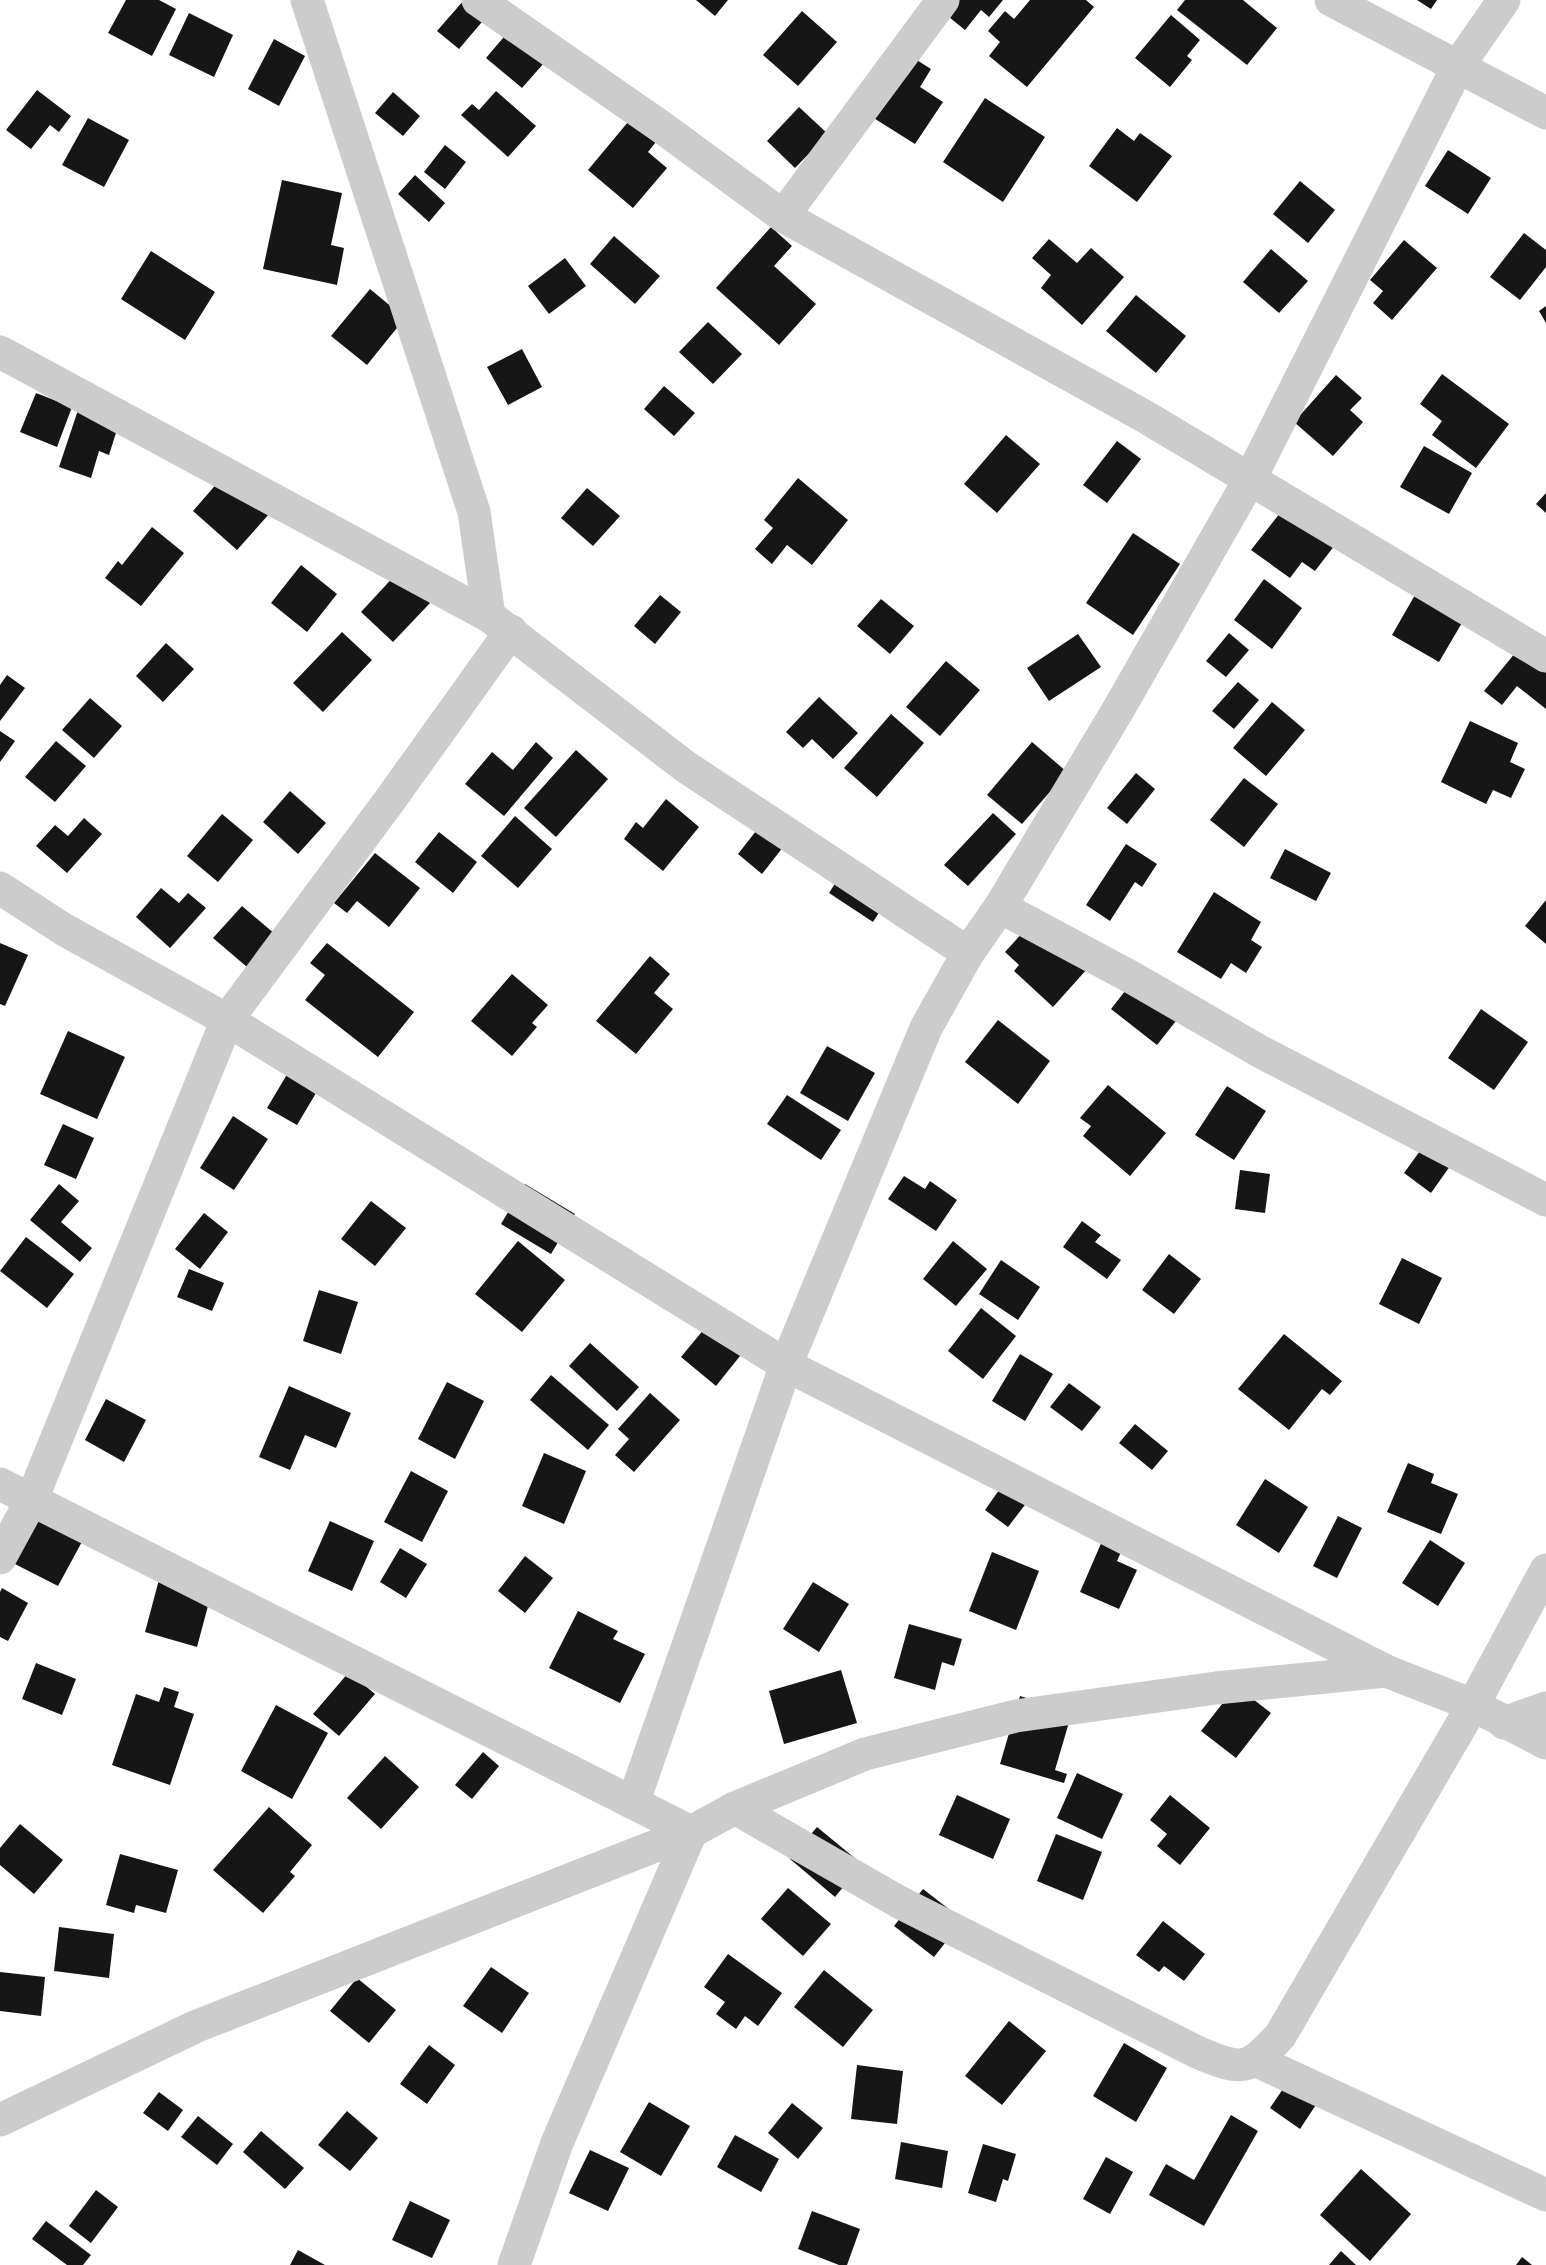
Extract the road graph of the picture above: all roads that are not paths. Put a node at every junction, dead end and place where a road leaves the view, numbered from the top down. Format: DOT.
graph roads {
  1 [pos="308,0"];
  2 [pos="478,0"];
  3 [pos="943,0"];
  4 [pos="1331,0"];
  5 [pos="1504,0"];
  6 [pos="1458,66"];
  7 [pos="1546,113"];
  8 [pos="783,216"];
  9 [pos="0,352"];
  10 [pos="1250,479"];
  11 [pos="500,623"];
  12 [pos="1546,656"];
  13 [pos="0,888"];
  14 [pos="1000,907"];
  15 [pos="968,953"];
  16 [pos="227,1020"];
  17 [pos="1546,1200"];
  18 [pos="786,1365"];
  19 [pos="0,1484"];
  20 [pos="32,1499"];
  21 [pos="0,1558"];
  22 [pos="1546,1570"];
  23 [pos="1386,1671"];
  24 [pos="1473,1706"];
  25 [pos="1546,1708"];
  26 [pos="1504,1723"];
  27 [pos="1546,1743"];
  28 [pos="633,1803"];
  29 [pos="735,1808"];
  30 [pos="691,1832"];
  31 [pos="1255,2060"];
  32 [pos="0,2120"];
  33 [pos="1546,2195"];
  34 [pos="514,2265"];
  1 -- 11 [label="street"];
  2 -- 8 [label="street"];
  3 -- 8 [label="street"];
  4 -- 6 [label="street"];
  5 -- 6 [label="street"];
  6 -- 7 [label="street"];
  6 -- 10 [label="street"];
  8 -- 10 [label="street"];
  9 -- 11 [label="street"];
  10 -- 12 [label="street"];
  10 -- 14 [label="street"];
  11 -- 15 [label="street"];
  11 -- 16 [label="street"];
  13 -- 16 [label="street"];
  14 -- 15 [label="street"];
  14 -- 17 [label="street"];
  15 -- 18 [label="street"];
  16 -- 18 [label="street"];
  16 -- 20 [label="street"];
  18 -- 23 [label="street"];
  18 -- 28 [label="street"];
  19 -- 20 [label="street"];
  20 -- 21 [label="street"];
  20 -- 28 [label="street"];
  22 -- 24 [label="street"];
  23 -- 24 [label="street"];
  23 -- 29 [label="street"];
  24 -- 26 [label="street"];
  24 -- 31 [label="street"];
  25 -- 26 [label="street"];
  26 -- 27 [label="street"];
  28 -- 30 [label="street"];
  29 -- 30 [label="street"];
  29 -- 31 [label="street"];
  30 -- 32 [label="street"];
  30 -- 34 [label="street"];
  31 -- 33 [label="street"];
}
